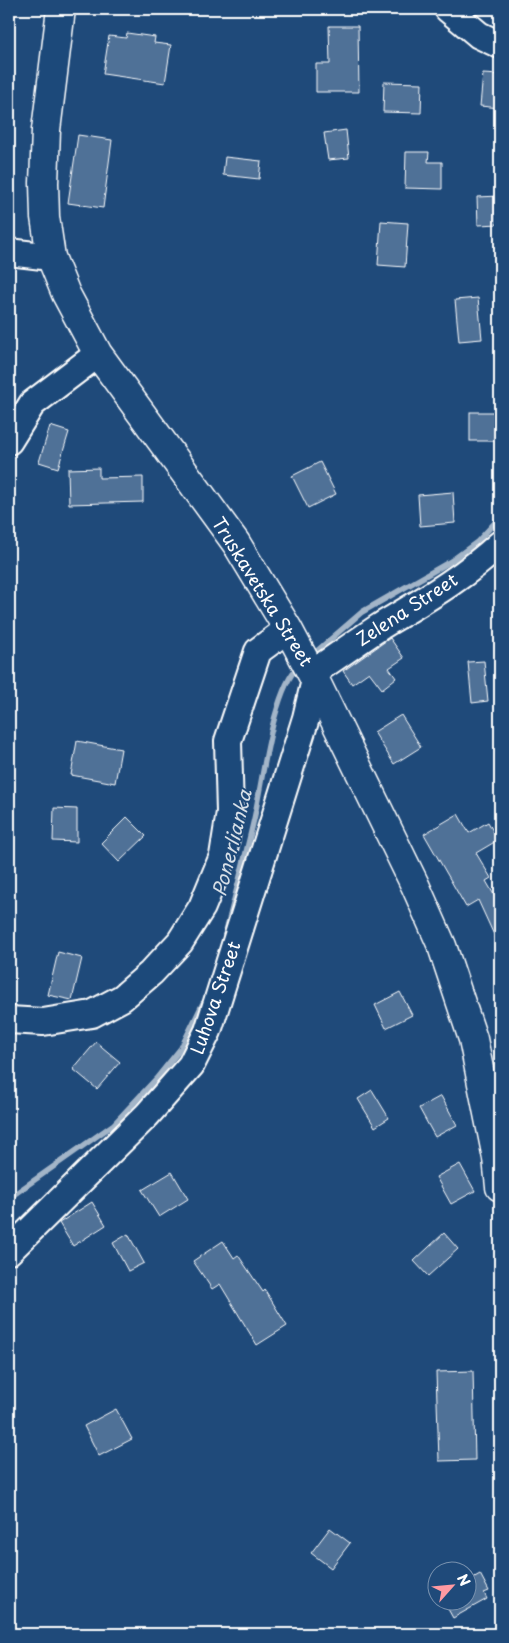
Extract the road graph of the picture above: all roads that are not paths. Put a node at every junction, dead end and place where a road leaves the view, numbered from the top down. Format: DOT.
graph roads {
  1 [pos="61,9"];
  2 [pos="448,9"];
  3 [pos="500,45"];
  4 [pos="9,252"];
  5 [pos="52,258"];
  6 [pos="98,354"];
  7 [pos="17,414"];
  8 [pos="9,440"];
  9 [pos="500,544"];
  10 [pos="304,659"];
  11 [pos="9,1020"];
  12 [pos="500,1187"];
  13 [pos="9,1251"];
  1 -- 5 [label="main road, Truskavetska Street"];
  2 -- 3 [label="street"];
  4 -- 5 [label="street"];
  5 -- 6 [label="main road, Truskavetska Street"];
  6 -- 7 [label="street"];
  6 -- 10 [label="main road, Truskavetska Street"];
  7 -- 8 [label="street"];
  9 -- 10 [label="street, Zelena Street"];
  10 -- 11 [label="street"];
  10 -- 12 [label="main road, Truskavetska Street"];
  10 -- 13 [label="street, Luhova Street"];
}
